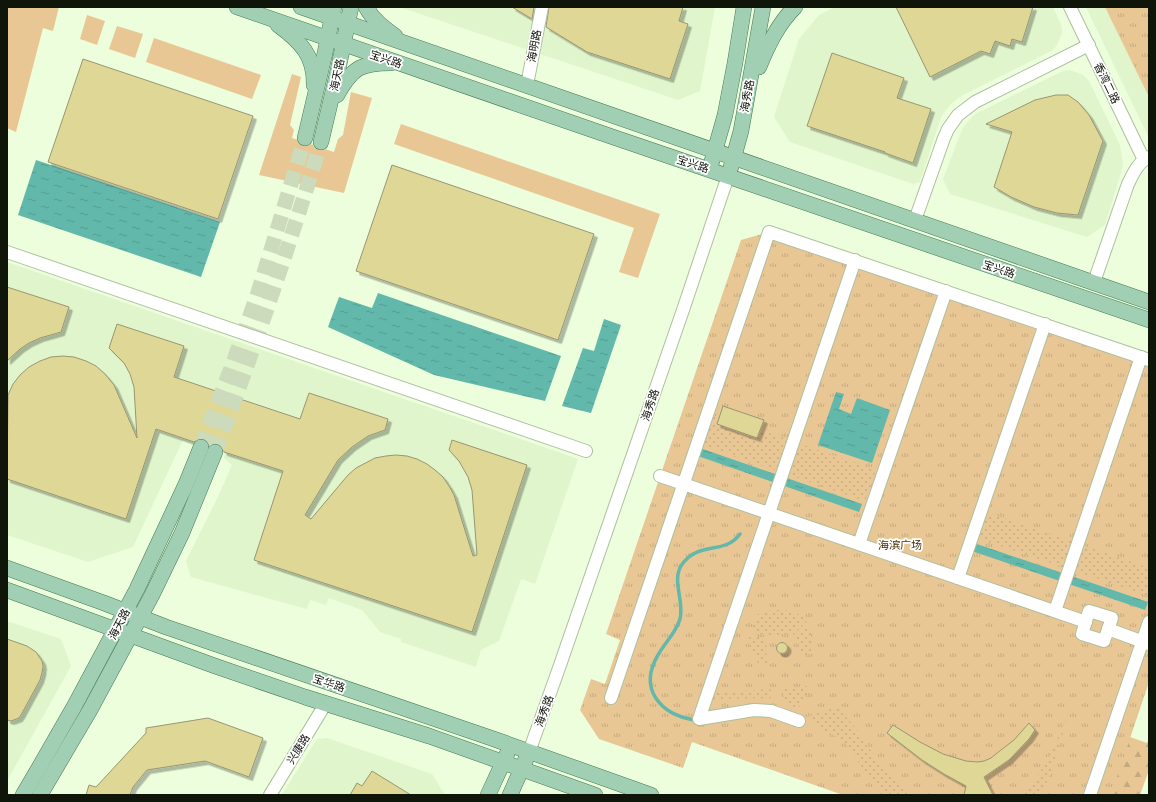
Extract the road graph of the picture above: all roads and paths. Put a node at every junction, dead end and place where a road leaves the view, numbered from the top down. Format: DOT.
graph roads {
  1 [pos="237,7"];
  2 [pos="301,7"];
  3 [pos="351,7"];
  4 [pos="366,7"];
  5 [pos="542,7"];
  6 [pos="744,7"];
  7 [pos="763,7"];
  8 [pos="795,7"];
  9 [pos="1070,7"];
  10 [pos="333,12"];
  11 [pos="268,17"];
  12 [pos="348,24"];
  13 [pos="328,38"];
  14 [pos="344,44"];
  15 [pos="406,44"];
  16 [pos="1088,45"];
  17 [pos="401,64"];
  18 [pos="527,86"];
  19 [pos="747,96"];
  20 [pos="313,102"];
  21 [pos="330,106"];
  22 [pos="305,138"];
  23 [pos="321,142"];
  24 [pos="715,150"];
  25 [pos="734,157"];
  26 [pos="1146,158"];
  27 [pos="709,170"];
  28 [pos="728,176"];
  29 [pos="916,220"];
  30 [pos="7,252"];
  31 [pos="855,260"];
  32 [pos="1094,282"];
  33 [pos="946,291"];
  34 [pos="1149,302"];
  35 [pos="1149,320"];
  36 [pos="1045,324"];
  37 [pos="1145,358"];
  38 [pos="201,447"];
  39 [pos="586,451"];
  40 [pos="215,452"];
  41 [pos="660,476"];
  42 [pos="683,484"];
  43 [pos="769,513"];
  44 [pos="859,544"];
  45 [pos="7,568"];
  46 [pos="958,578"];
  47 [pos="7,590"];
  48 [pos="126,611"];
  49 [pos="1055,611"];
  50 [pos="140,616"];
  51 [pos="1149,622"];
  52 [pos="116,629"];
  53 [pos="131,634"];
  54 [pos="1146,642"];
  55 [pos="611,698"];
  56 [pos="326,703"];
  57 [pos="799,721"];
  58 [pos="511,745"];
  59 [pos="529,752"];
  60 [pos="504,762"];
  61 [pos="522,769"];
  62 [pos="627,787"];
  63 [pos="22,795"];
  64 [pos="40,795"];
  65 [pos="270,795"];
  66 [pos="488,795"];
  67 [pos="510,795"];
  68 [pos="595,795"];
  69 [pos="614,795"];
  70 [pos="651,795"];
  71 [pos="1090,795"];
  1 -- 11 [label="main road, 宝兴路"];
  2 -- 10 [label="main road, 宝兴路"];
  3 -- 12 [label="main road, 海天路"];
  4 -- 15 [label="main road"];
  5 -- 18 [label="street, 海明路"];
  6 -- 24 [label="main road, 海秀路"];
  7 -- 19 [label="main road, 海秀路"];
  8 -- 19 [label="main road"];
  9 -- 16 [label="street, 香湾二路"];
  10 -- 12 [label="main road, 宝兴路"];
  10 -- 13 [label="main road, 海天路"];
  11 -- 13 [label="main road, 宝兴路"];
  11 -- 20 [label="main road"];
  12 -- 14 [label="main road, 海天路"];
  12 -- 15 [label="main road, 宝兴路"];
  13 -- 14 [label="main road, 宝兴路"];
  13 -- 20 [label="main road, 海天路"];
  14 -- 17 [label="main road, 宝兴路"];
  14 -- 21 [label="main road, 海天路"];
  15 -- 18 [label="main road, 宝兴路"];
  16 -- 26 [label="street, 香湾二路"];
  16 -- 29 [label="street"];
  17 -- 21 [label="main road"];
  17 -- 27 [label="main road, 宝兴路"];
  18 -- 24 [label="main road, 宝兴路"];
  19 -- 25 [label="main road, 海秀路"];
  20 -- 22 [label="main road, 海天路"];
  21 -- 23 [label="main road, 海天路"];
  24 -- 25 [label="main road, 宝兴路"];
  24 -- 27 [label="main road, 海秀路"];
  25 -- 28 [label="main road, 海秀路"];
  25 -- 29 [label="main road, 宝兴路"];
  26 -- 32 [label="street"];
  27 -- 28 [label="main road, 宝兴路"];
  28 -- 35 [label="main road, 宝兴路"];
  28 -- 59 [label="street, 海秀路"];
  29 -- 32 [label="main road, 宝兴路"];
  30 -- 39 [label="street"];
  31 -- 33 [label="street"];
  31 -- 42 [label="street"];
  31 -- 43 [label="street"];
  32 -- 34 [label="main road, 宝兴路"];
  33 -- 36 [label="street"];
  33 -- 44 [label="street"];
  36 -- 37 [label="street"];
  36 -- 46 [label="street"];
  37 -- 49 [label="street"];
  38 -- 48 [label="main road, 海天路"];
  40 -- 50 [label="main road, 海天路"];
  41 -- 42 [label="street"];
  42 -- 43 [label="street"];
  42 -- 55 [label="street"];
  43 -- 44 [label="street"];
  43 -- 57 [label="street"];
  44 -- 46 [label="street"];
  45 -- 48 [label="main road, 宝华路"];
  46 -- 49 [label="street"];
  47 -- 52 [label="main road, 宝华路"];
  48 -- 50 [label="main road, 宝华路"];
  48 -- 52 [label="main road, 海天路"];
  49 -- 54 [label="street"];
  50 -- 53 [label="main road, 海天路"];
  50 -- 58 [label="main road, 宝华路"];
  51 -- 54 [label="street"];
  52 -- 53 [label="main road, 宝华路"];
  52 -- 63 [label="main road, 海天路"];
  53 -- 56 [label="main road, 宝华路"];
  53 -- 64 [label="main road, 海天路"];
  54 -- 71 [label="street"];
  56 -- 60 [label="main road, 宝华路"];
  56 -- 65 [label="street, 兴康路"];
  58 -- 59 [label="main road, 宝华路"];
  58 -- 60 [label="main road"];
  59 -- 61 [label="main road, 海秀路"];
  59 -- 62 [label="main road, 宝华路"];
  60 -- 61 [label="main road, 宝华路"];
  60 -- 66 [label="main road"];
  61 -- 67 [label="main road, 海秀路"];
  61 -- 68 [label="main road, 宝华路"];
  62 -- 69 [label="main road"];
  62 -- 70 [label="main road, 宝华路"];
}
